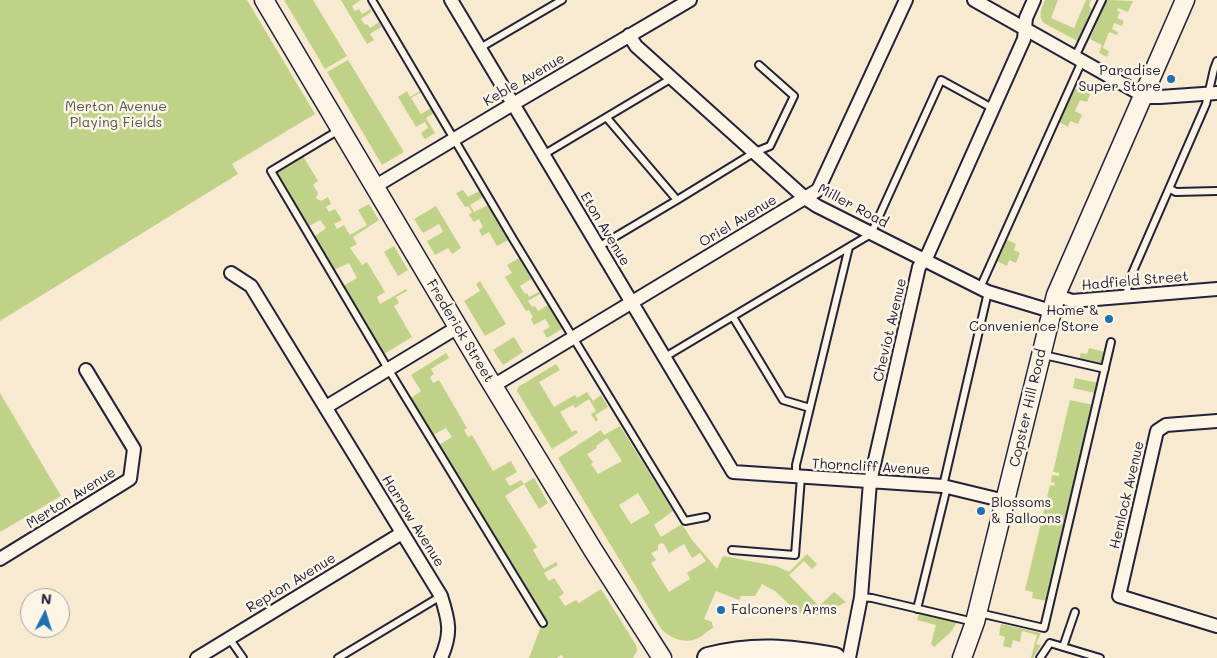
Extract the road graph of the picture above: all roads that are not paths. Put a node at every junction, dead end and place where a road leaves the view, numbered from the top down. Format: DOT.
graph roads {
  1 [pos="264,0"];
  2 [pos="372,0"];
  3 [pos="451,0"];
  4 [pos="562,0"];
  5 [pos="690,0"];
  6 [pos="906,0"];
  7 [pos="974,0"];
  8 [pos="1034,0"];
  9 [pos="1102,0"];
  10 [pos="1185,0"];
  11 [pos="1025,28"];
  12 [pos="629,36"];
  13 [pos="480,48"];
  14 [pos="1078,59"];
  15 [pos="1217,61"];
  16 [pos="759,65"];
  17 [pos="672,78"];
  18 [pos="1213,93"];
  19 [pos="1144,94"];
  20 [pos="512,104"];
  21 [pos="992,108"];
  22 [pos="607,118"];
  23 [pos="340,129"];
  24 [pos="454,139"];
  25 [pos="755,152"];
  26 [pos="543,155"];
  27 [pos="374,187"];
  28 [pos="1170,189"];
  29 [pos="1217,191"];
  30 [pos="805,198"];
  31 [pos="678,200"];
  32 [pos="872,234"];
  33 [pos="598,247"];
  34 [pos="849,247"];
  35 [pos="924,260"];
  36 [pos="231,273"];
  37 [pos="984,290"];
  38 [pos="1217,290"];
  39 [pos="1128,297"];
  40 [pos="631,302"];
  41 [pos="1053,303"];
  42 [pos="733,317"];
  43 [pos="458,327"];
  44 [pos="573,338"];
  45 [pos="1111,342"];
  46 [pos="1040,354"];
  47 [pos="665,358"];
  48 [pos="1105,369"];
  49 [pos="86,370"];
  50 [pos="389,370"];
  51 [pos="494,386"];
  52 [pos="326,407"];
  53 [pos="810,408"];
  54 [pos="1217,421"];
  55 [pos="733,472"];
  56 [pos="798,477"];
  57 [pos="870,482"];
  58 [pos="945,486"];
  59 [pos="1006,501"];
  60 [pos="706,517"];
  61 [pos="402,533"];
  62 [pos="732,550"];
  63 [pos="0,559"];
  64 [pos="441,596"];
  65 [pos="860,597"];
  66 [pos="918,609"];
  67 [pos="1075,612"];
  68 [pos="976,618"];
  69 [pos="543,623"];
  70 [pos="1217,626"];
  71 [pos="229,638"];
  72 [pos="1063,647"];
  73 [pos="197,658"];
  74 [pos="243,658"];
  75 [pos="338,658"];
  76 [pos="441,658"];
  77 [pos="662,658"];
  78 [pos="708,658"];
  79 [pos="835,658"];
  80 [pos="849,658"];
  81 [pos="962,658"];
  82 [pos="1040,658"];
  83 [pos="1100,658"];
  1 -- 23 [label="main road, Frederick Street"];
  2 -- 24 [label="lane"];
  3 -- 13 [label="street, Eton Avenue"];
  4 -- 13 [label="lane"];
  5 -- 12 [label="street, Keble Avenue"];
  6 -- 30 [label="street, Oriel Avenue"];
  7 -- 11 [label="street"];
  8 -- 11 [label="street, Cheviot Avenue"];
  9 -- 14 [label="lane"];
  10 -- 19 [label="main road, Copster Hill Road"];
  11 -- 14 [label="street"];
  11 -- 21 [label="street, Cheviot Avenue"];
  12 -- 17 [label="street, Miller Road"];
  12 -- 20 [label="street, Keble Avenue"];
  13 -- 20 [label="street, Eton Avenue"];
  14 -- 19 [label="street"];
  14 -- 37 [label="lane"];
  15 -- 18 [label="lane"];
  16 -- 25 [label="lane"];
  17 -- 22 [label="lane"];
  17 -- 25 [label="street, Miller Road"];
  18 -- 19 [label="street"];
  18 -- 28 [label="lane"];
  19 -- 41 [label="main road, Copster Hill Road"];
  20 -- 24 [label="street, Keble Avenue"];
  20 -- 26 [label="street, Eton Avenue"];
  21 -- 32 [label="lane"];
  21 -- 35 [label="street, Cheviot Avenue"];
  22 -- 26 [label="lane"];
  22 -- 31 [label="lane"];
  23 -- 27 [label="main road, Frederick Street"];
  23 -- 50 [label="lane"];
  24 -- 27 [label="street, Keble Avenue"];
  24 -- 44 [label="lane"];
  25 -- 30 [label="street, Miller Road"];
  25 -- 31 [label="lane"];
  26 -- 33 [label="street, Eton Avenue"];
  27 -- 43 [label="main road, Frederick Street"];
  28 -- 29 [label="lane"];
  28 -- 39 [label="lane"];
  30 -- 32 [label="street, Miller Road"];
  30 -- 40 [label="street, Oriel Avenue"];
  31 -- 33 [label="lane"];
  32 -- 34 [label="lane"];
  32 -- 35 [label="street, Miller Road"];
  33 -- 40 [label="street, Eton Avenue"];
  34 -- 42 [label="lane"];
  34 -- 53 [label="lane"];
  35 -- 37 [label="street, Miller Road"];
  35 -- 57 [label="street, Cheviot Avenue"];
  36 -- 52 [label="street, Harrow Avenue"];
  37 -- 41 [label="street, Miller Road"];
  37 -- 58 [label="lane"];
  38 -- 39 [label="street, Hadfield Street"];
  39 -- 41 [label="street, Hadfield Street"];
  40 -- 44 [label="street, Oriel Avenue"];
  40 -- 47 [label="street, Eton Avenue"];
  41 -- 46 [label="main road, Copster Hill Road"];
  42 -- 47 [label="lane"];
  42 -- 53 [label="lane"];
  43 -- 50 [label="street"];
  43 -- 51 [label="main road, Frederick Street"];
  44 -- 51 [label="street, Oriel Avenue"];
  44 -- 60 [label="lane"];
  45 -- 48 [label="lane"];
  46 -- 48 [label="lane"];
  46 -- 59 [label="main road, Copster Hill Road"];
  47 -- 55 [label="street, Eton Avenue"];
  48 -- 68 [label="lane"];
  49 -- 63 [label="street, Merton Avenue"];
  50 -- 52 [label="street"];
  50 -- 69 [label="lane"];
  51 -- 77 [label="main road, Frederick Street"];
  52 -- 61 [label="street, Harrow Avenue"];
  53 -- 56 [label="lane"];
  54 -- 70 [label="street, Hemlock Avenue"];
  55 -- 56 [label="street, Thorncliff Avenue"];
  56 -- 57 [label="street, Thorncliff Avenue"];
  56 -- 62 [label="lane"];
  57 -- 58 [label="street, Thorncliff Avenue"];
  57 -- 65 [label="street, Cheviot Avenue"];
  58 -- 59 [label="street, Thorncliff Avenue"];
  58 -- 66 [label="lane"];
  59 -- 68 [label="main road, Copster Hill Road"];
  61 -- 64 [label="street, Harrow Avenue"];
  61 -- 71 [label="street, Repton Avenue"];
  64 -- 75 [label="lane"];
  64 -- 76 [label="street, Harrow Avenue"];
  65 -- 66 [label="lane"];
  65 -- 80 [label="street, Cheviot Avenue"];
  66 -- 68 [label="lane"];
  67 -- 72 [label="lane"];
  68 -- 81 [label="main road, Copster Hill Road"];
  71 -- 73 [label="street, Repton Avenue"];
  71 -- 74 [label="lane"];
  72 -- 82 [label="lane"];
  72 -- 83 [label="lane"];
  78 -- 79 [label="main road"];
}
